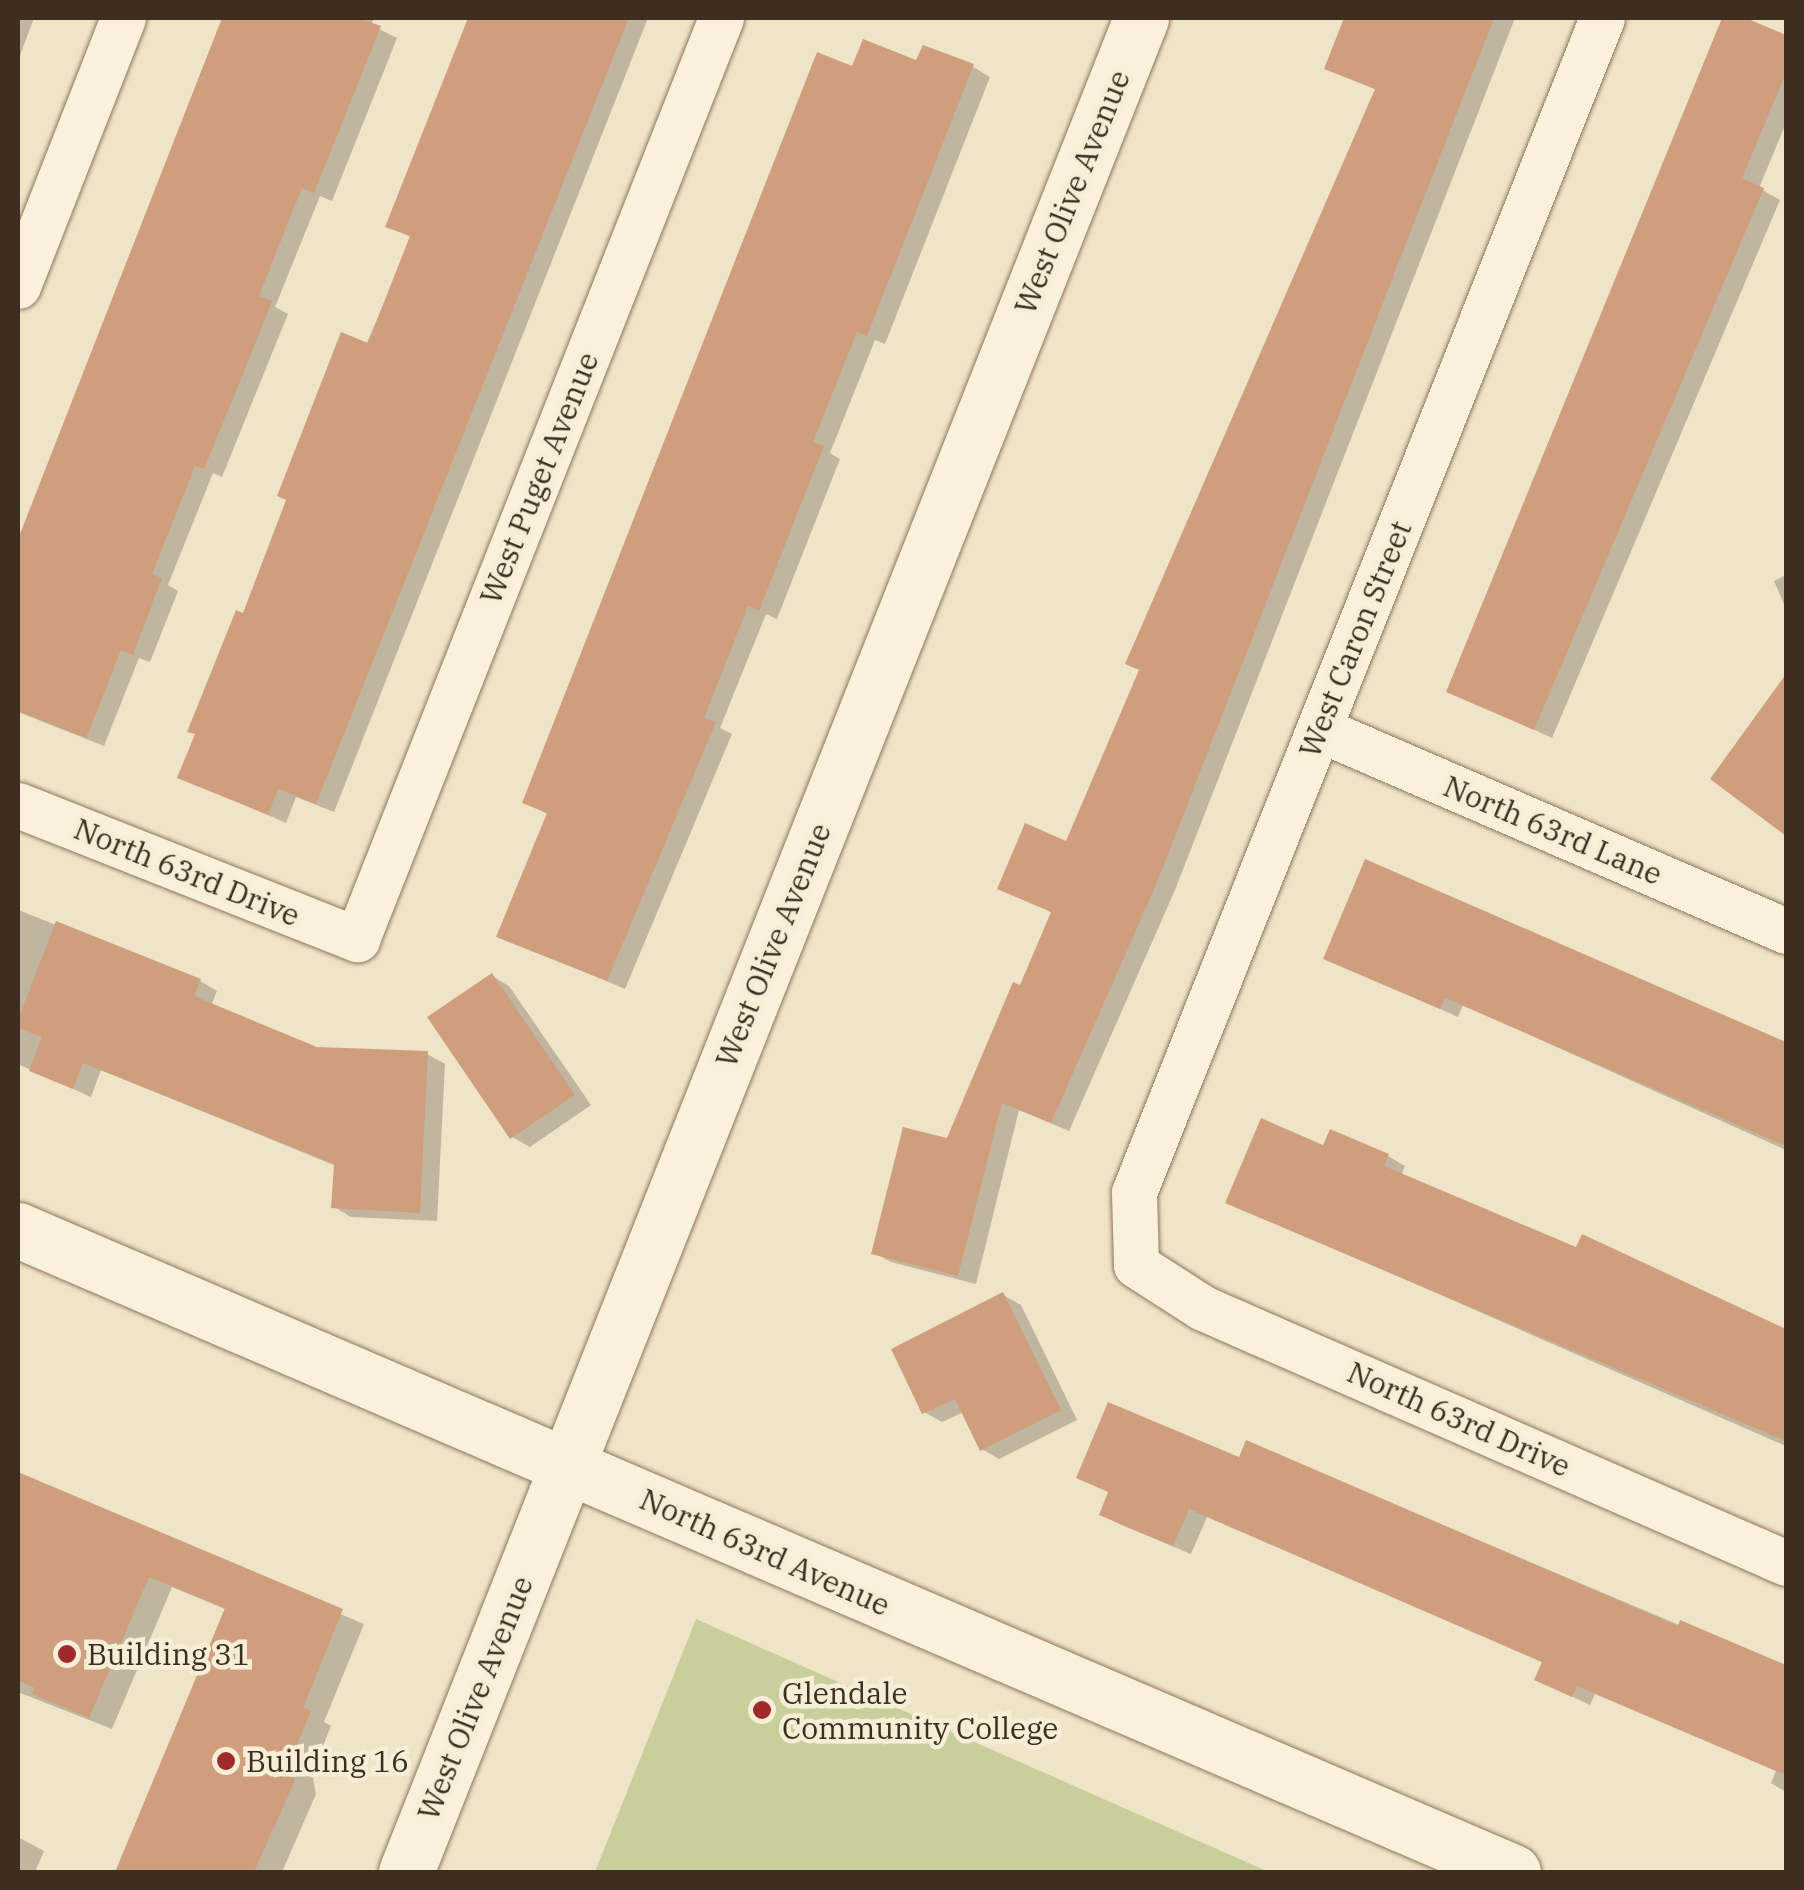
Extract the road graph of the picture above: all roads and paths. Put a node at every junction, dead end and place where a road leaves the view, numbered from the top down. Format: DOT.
graph roads {
  1 [pos="123,18"];
  2 [pos="720,18"];
  3 [pos="1141,18"];
  4 [pos="1602,18"];
  5 [pos="18,286"];
  6 [pos="1319,729"];
  7 [pos="18,804"];
  8 [pos="1786,931"];
  9 [pos="357,939"];
  10 [pos="18,1230"];
  11 [pos="1136,1266"];
  12 [pos="567,1464"];
  13 [pos="1786,1562"];
  14 [pos="406,1872"];
  15 [pos="1513,1872"];
  1 -- 5 [label="street"];
  2 -- 9 [label="street, West Puget Avenue"];
  3 -- 12 [label="main road, West Olive Avenue"];
  4 -- 6 [label="street, West Caron Street"];
  6 -- 8 [label="street, North 63rd Lane"];
  6 -- 11 [label="street, West Caron Street"];
  7 -- 9 [label="street, North 63rd Drive"];
  10 -- 12 [label="main road, North 63rd Avenue"];
  11 -- 13 [label="street, North 63rd Drive"];
  12 -- 14 [label="main road, West Olive Avenue"];
  12 -- 15 [label="main road, North 63rd Avenue"];
}
